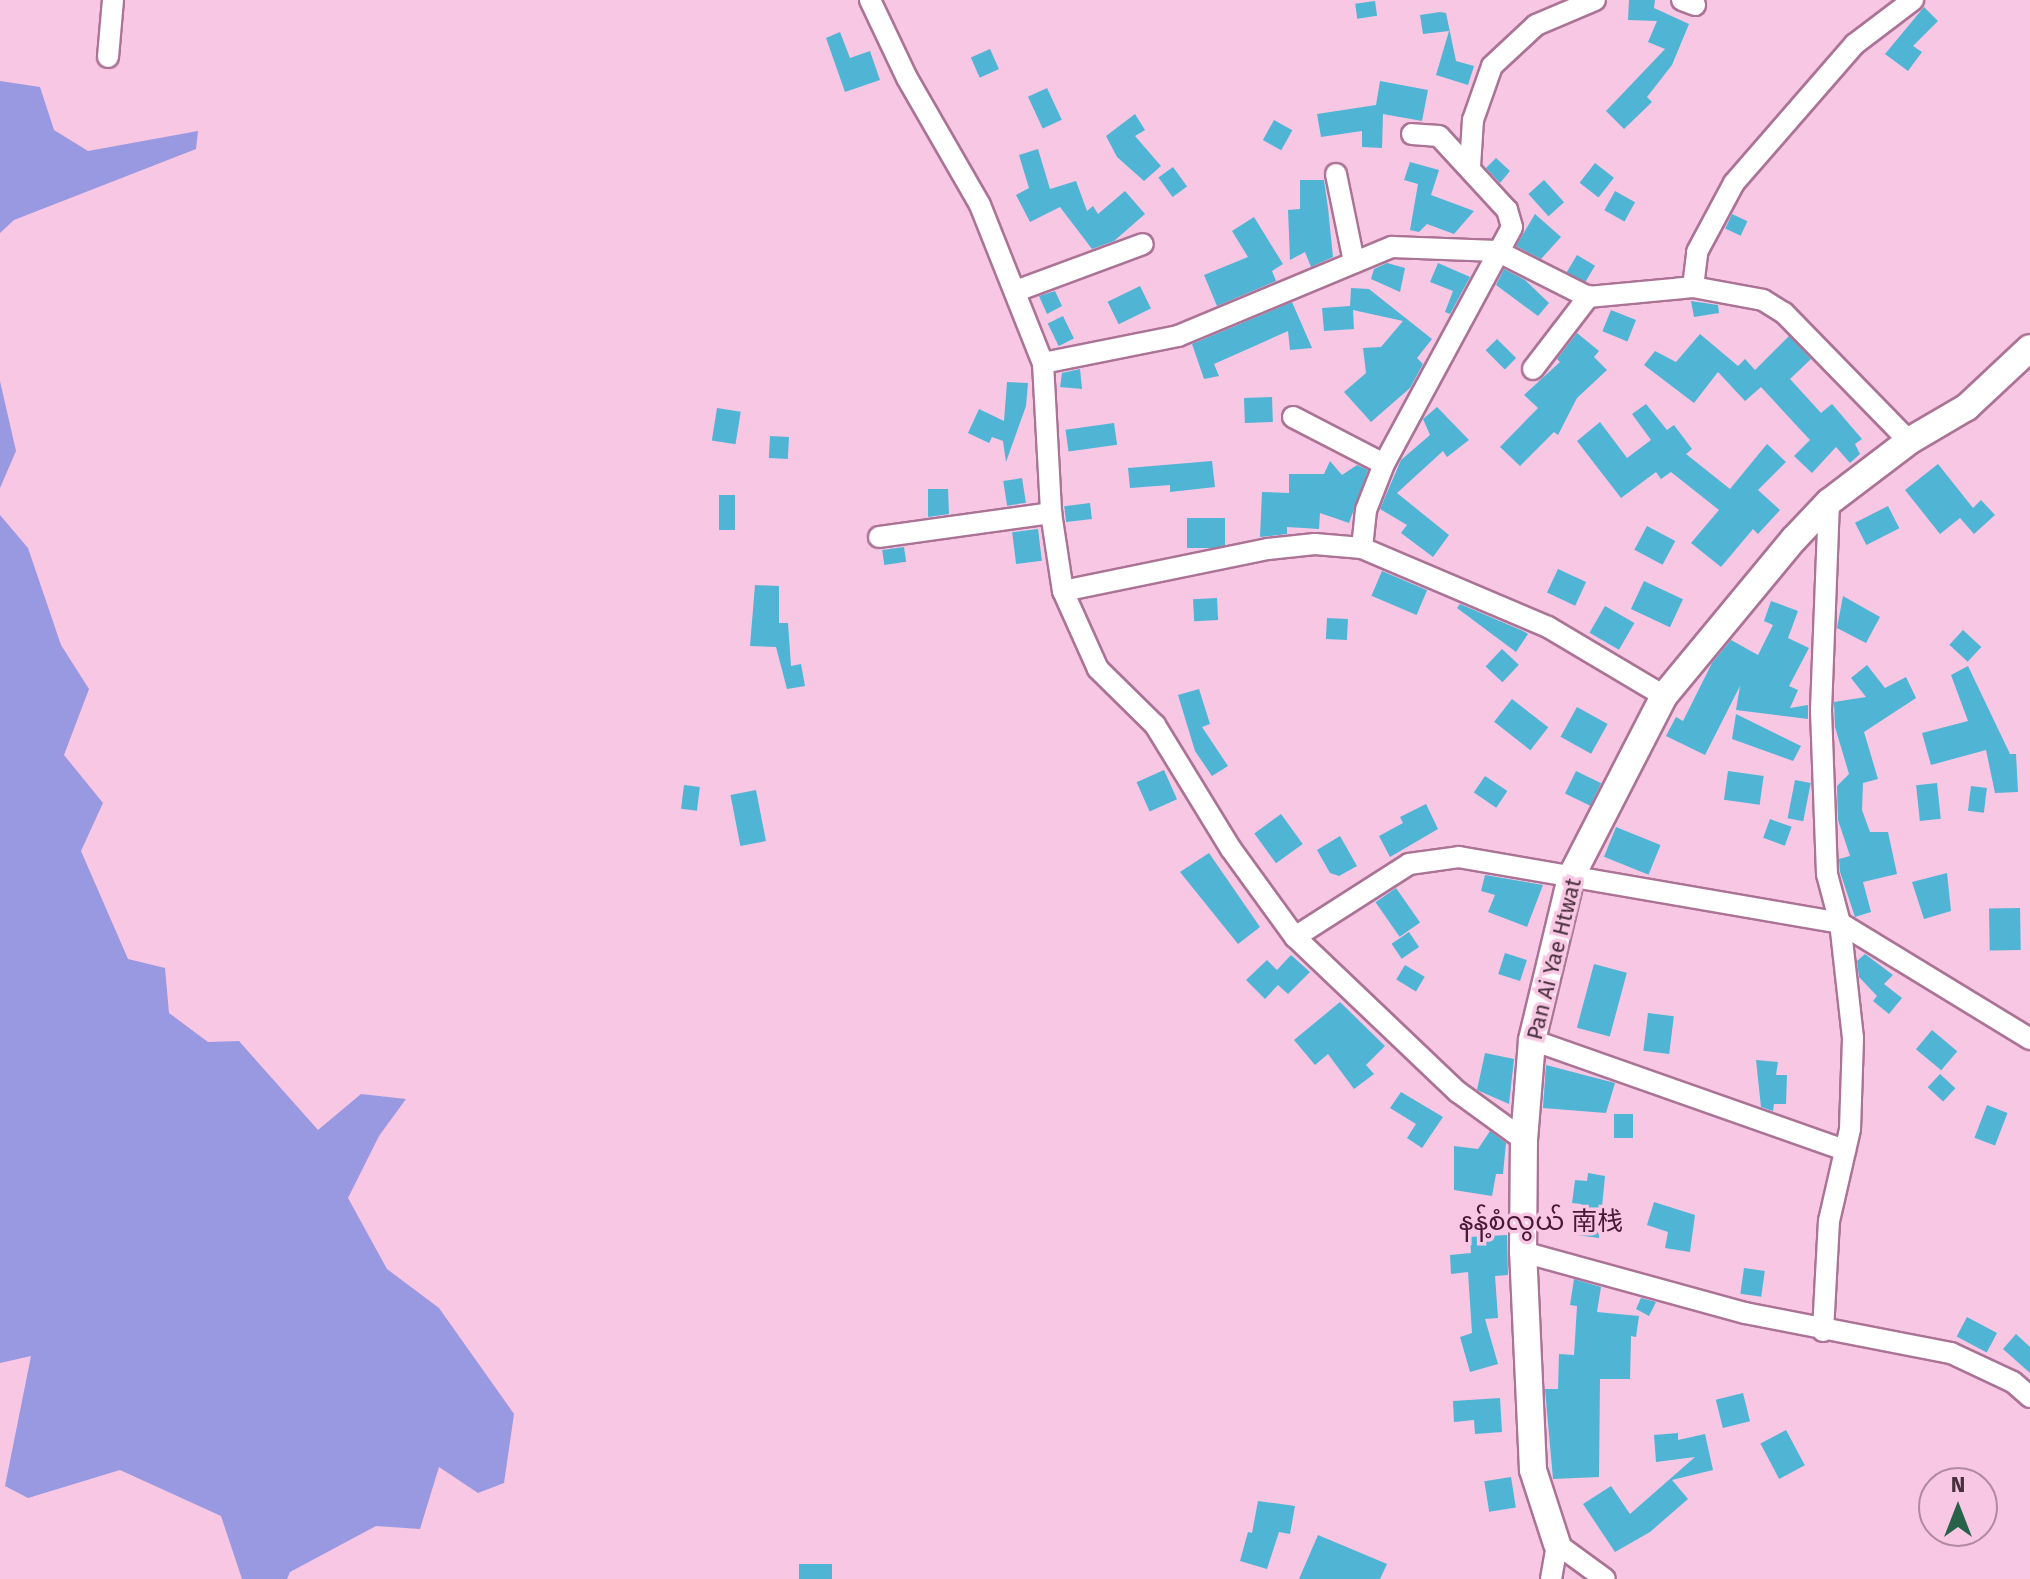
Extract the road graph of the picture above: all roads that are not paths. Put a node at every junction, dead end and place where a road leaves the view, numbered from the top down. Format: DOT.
graph roads {
  1 [pos="113,0"];
  2 [pos="870,0"];
  3 [pos="1595,0"];
  4 [pos="1913,0"];
  5 [pos="108,57"];
  6 [pos="1412,134"];
  7 [pos="1470,166"];
  8 [pos="1336,174"];
  9 [pos="1143,244"];
  10 [pos="1497,251"];
  11 [pos="1354,262"];
  12 [pos="1693,287"];
  13 [pos="1016,291"];
  14 [pos="1589,296"];
  15 [pos="2030,348"];
  16 [pos="1043,363"];
  17 [pos="1533,369"];
  18 [pos="1293,417"];
  19 [pos="1909,441"];
  20 [pos="1384,464"];
  21 [pos="1829,502"];
  22 [pos="1051,513"];
  23 [pos="879,537"];
  24 [pos="1362,548"];
  25 [pos="1063,591"];
  26 [pos="1664,696"];
  27 [pos="1571,877"];
  28 [pos="1840,923"];
  29 [pos="1295,937"];
  30 [pos="2030,1039"];
  31 [pos="1532,1040"];
  32 [pos="1524,1140"];
  33 [pos="1845,1150"];
  34 [pos="1523,1252"];
  35 [pos="1823,1331"];
  36 [pos="2030,1397"];
  37 [pos="1557,1544"];
  38 [pos="1551,1579"];
  39 [pos="1605,1579"];
  1 -- 5 [label="street"];
  2 -- 13 [label="street"];
  3 -- 7 [label="street"];
  4 -- 12 [label="street"];
  6 -- 7 [label="street"];
  7 -- 10 [label="street"];
  8 -- 11 [label="street"];
  9 -- 13 [label="street"];
  10 -- 11 [label="street"];
  10 -- 14 [label="street"];
  10 -- 20 [label="street"];
  11 -- 16 [label="street"];
  12 -- 14 [label="street"];
  12 -- 19 [label="street"];
  13 -- 16 [label="street"];
  14 -- 17 [label="street"];
  15 -- 19 [label="street, Pan Ai Yae Htwat"];
  16 -- 22 [label="street"];
  18 -- 20 [label="street"];
  19 -- 21 [label="street, Pan Ai Yae Htwat"];
  20 -- 24 [label="street"];
  21 -- 26 [label="street, Pan Ai Yae Htwat"];
  21 -- 28 [label="street"];
  22 -- 23 [label="street"];
  22 -- 25 [label="street"];
  24 -- 25 [label="street"];
  24 -- 26 [label="street"];
  25 -- 29 [label="street"];
  26 -- 27 [label="street, Pan Ai Yae Htwat"];
  27 -- 28 [label="street"];
  27 -- 29 [label="street"];
  27 -- 31 [label="street, Pan Ai Yae Htwat"];
  28 -- 30 [label="street"];
  28 -- 33 [label="street"];
  29 -- 32 [label="street"];
  31 -- 32 [label="street, Pan Ai Yae Htwat"];
  31 -- 33 [label="street"];
  32 -- 34 [label="street, Pan Ai Yae Htwat"];
  33 -- 35 [label="street"];
  34 -- 35 [label="street"];
  34 -- 37 [label="street, Pan Ai Yae Htwat"];
  35 -- 36 [label="street"];
  37 -- 38 [label="street"];
  37 -- 39 [label="street"];
}
